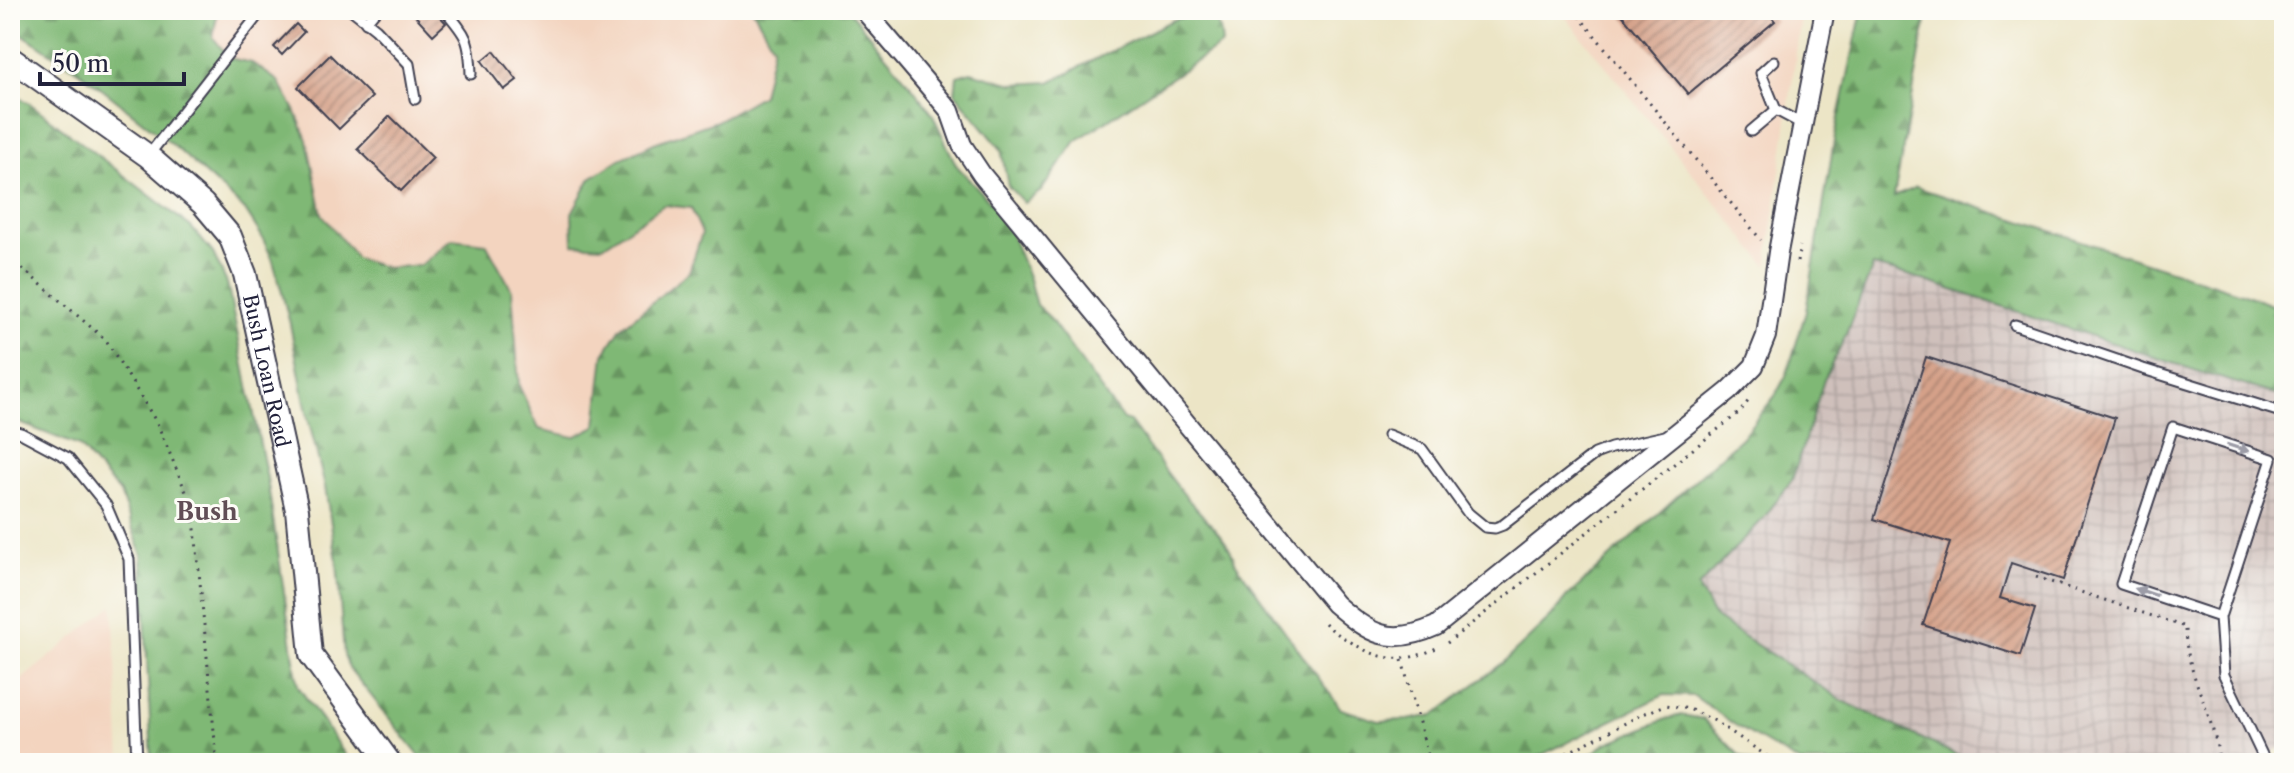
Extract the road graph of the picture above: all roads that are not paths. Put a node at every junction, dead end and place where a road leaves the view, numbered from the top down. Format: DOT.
graph roads {
  1 [pos="262,10"];
  2 [pos="352,10"];
  3 [pos="376,10"];
  4 [pos="445,10"];
  5 [pos="864,10"];
  6 [pos="1825,10"];
  7 [pos="366,22"];
  8 [pos="10,58"];
  9 [pos="1774,61"];
  10 [pos="471,74"];
  11 [pos="415,99"];
  12 [pos="1776,110"];
  13 [pos="1804,125"];
  14 [pos="1751,131"];
  15 [pos="148,156"];
  16 [pos="2015,325"];
  17 [pos="2284,413"];
  18 [pos="10,430"];
  19 [pos="1676,433"];
  20 [pos="1388,435"];
  21 [pos="2220,617"];
  22 [pos="137,763"];
  23 [pos="390,763"];
  24 [pos="2266,763"];
  1 -- 15 [label="lane"];
  2 -- 7 [label="lane"];
  3 -- 7 [label="lane"];
  4 -- 10 [label="lane"];
  5 -- 19 [label="street"];
  6 -- 13 [label="street"];
  7 -- 11 [label="lane"];
  8 -- 15 [label="street, Bush Loan Road"];
  9 -- 12 [label="lane"];
  12 -- 13 [label="lane"];
  12 -- 14 [label="lane"];
  13 -- 19 [label="street"];
  15 -- 23 [label="street, Bush Loan Road"];
  16 -- 17 [label="lane"];
  18 -- 22 [label="lane"];
  19 -- 20 [label="lane"];
  21 -- 21 [label="lane, one-way"];
  21 -- 24 [label="lane"];
}
